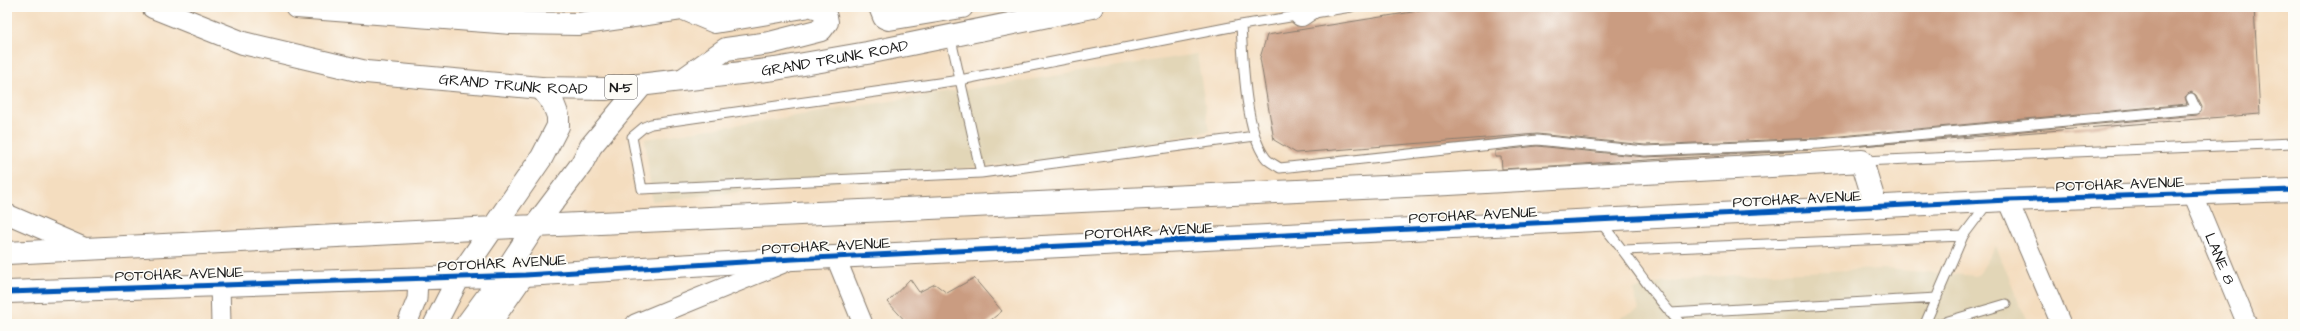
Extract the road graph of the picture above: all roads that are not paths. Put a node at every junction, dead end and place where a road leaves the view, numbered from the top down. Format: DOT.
graph roads {
  1 [pos="153,7"];
  2 [pos="296,7"];
  3 [pos="804,7"];
  4 [pos="815,7"];
  5 [pos="880,7"];
  6 [pos="962,7"];
  7 [pos="1089,7"];
  8 [pos="1351,7"];
  9 [pos="689,8"];
  10 [pos="1307,11"];
  11 [pos="513,15"];
  12 [pos="1241,25"];
  13 [pos="950,35"];
  14 [pos="683,80"];
  15 [pos="960,80"];
  16 [pos="642,86"];
  17 [pos="541,88"];
  18 [pos="2192,98"];
  19 [pos="1255,136"];
  20 [pos="2293,143"];
  21 [pos="1862,161"];
  22 [pos="981,173"];
  23 [pos="2293,190"];
  24 [pos="2193,194"];
  25 [pos="1999,201"];
  26 [pos="1876,207"];
  27 [pos="7,214"];
  28 [pos="1599,220"];
  29 [pos="535,226"];
  30 [pos="494,228"];
  31 [pos="1963,236"];
  32 [pos="88,250"];
  33 [pos="1624,250"];
  34 [pos="7,253"];
  35 [pos="836,258"];
  36 [pos="793,259"];
  37 [pos="503,275"];
  38 [pos="525,275"];
  39 [pos="459,277"];
  40 [pos="418,279"];
  41 [pos="220,284"];
  42 [pos="7,292"];
  43 [pos="1937,298"];
  44 [pos="2006,304"];
  45 [pos="1670,313"];
  46 [pos="221,324"];
  47 [pos="407,324"];
  48 [pos="435,324"];
  49 [pos="467,324"];
  50 [pos="491,324"];
  51 [pos="635,324"];
  52 [pos="863,324"];
  53 [pos="1681,324"];
  54 [pos="1925,324"];
  55 [pos="1938,324"];
  56 [pos="2061,324"];
  57 [pos="2247,324"];
  1 -- 17 [label="main road, GRAND TRUNK ROAD / N-5"];
  2 -- 11 [label="main road"];
  3 -- 9 [label="main road"];
  4 -- 14 [label="main road"];
  5 -- 6 [label="main road"];
  7 -- 13 [label="main road, GRAND TRUNK ROAD / N-5"];
  8 -- 10 [label="lane"];
  9 -- 11 [label="main road"];
  10 -- 12 [label="lane"];
  12 -- 15 [label="lane"];
  12 -- 19 [label="lane"];
  13 -- 14 [label="main road, GRAND TRUNK ROAD / N-5"];
  13 -- 15 [label="lane"];
  14 -- 16 [label="main road, GRAND TRUNK ROAD / N-5"];
  15 -- 22 [label="lane"];
  15 -- 22 [label="lane"];
  16 -- 17 [label="main road, GRAND TRUNK ROAD / N-5"];
  16 -- 29 [label="main road"];
  17 -- 30 [label="main road"];
  18 -- 19 [label="lane"];
  19 -- 22 [label="lane"];
  20 -- 21 [label="lane"];
  21 -- 26 [label="main road"];
  21 -- 29 [label="main road, POTOHAR AVENUE"];
  23 -- 24 [label="main road, POTOHAR AVENUE"];
  24 -- 25 [label="main road, POTOHAR AVENUE"];
  24 -- 57 [label="street, LANE 8"];
  25 -- 26 [label="main road, POTOHAR AVENUE"];
  25 -- 31 [label="lane"];
  25 -- 56 [label="street"];
  26 -- 28 [label="main road, POTOHAR AVENUE"];
  27 -- 32 [label="street"];
  28 -- 33 [label="lane"];
  28 -- 35 [label="main road, POTOHAR AVENUE"];
  29 -- 30 [label="main road, POTOHAR AVENUE"];
  29 -- 37 [label="main road"];
  30 -- 32 [label="main road, POTOHAR AVENUE"];
  30 -- 39 [label="main road"];
  31 -- 33 [label="lane"];
  31 -- 43 [label="lane"];
  32 -- 34 [label="main road, POTOHAR AVENUE"];
  33 -- 45 [label="lane"];
  35 -- 36 [label="main road, POTOHAR AVENUE"];
  35 -- 52 [label="street"];
  36 -- 38 [label="main road, POTOHAR AVENUE"];
  36 -- 51 [label="street"];
  37 -- 38 [label="main road, POTOHAR AVENUE"];
  37 -- 39 [label="main road, POTOHAR AVENUE"];
  37 -- 49 [label="main road"];
  38 -- 50 [label="street"];
  39 -- 40 [label="main road, POTOHAR AVENUE"];
  39 -- 48 [label="main road"];
  40 -- 41 [label="main road, POTOHAR AVENUE"];
  40 -- 47 [label="street"];
  41 -- 42 [label="main road, POTOHAR AVENUE"];
  41 -- 46 [label="street"];
  43 -- 45 [label="lane"];
  43 -- 54 [label="lane"];
  44 -- 55 [label="lane"];
  45 -- 53 [label="lane"];
}
